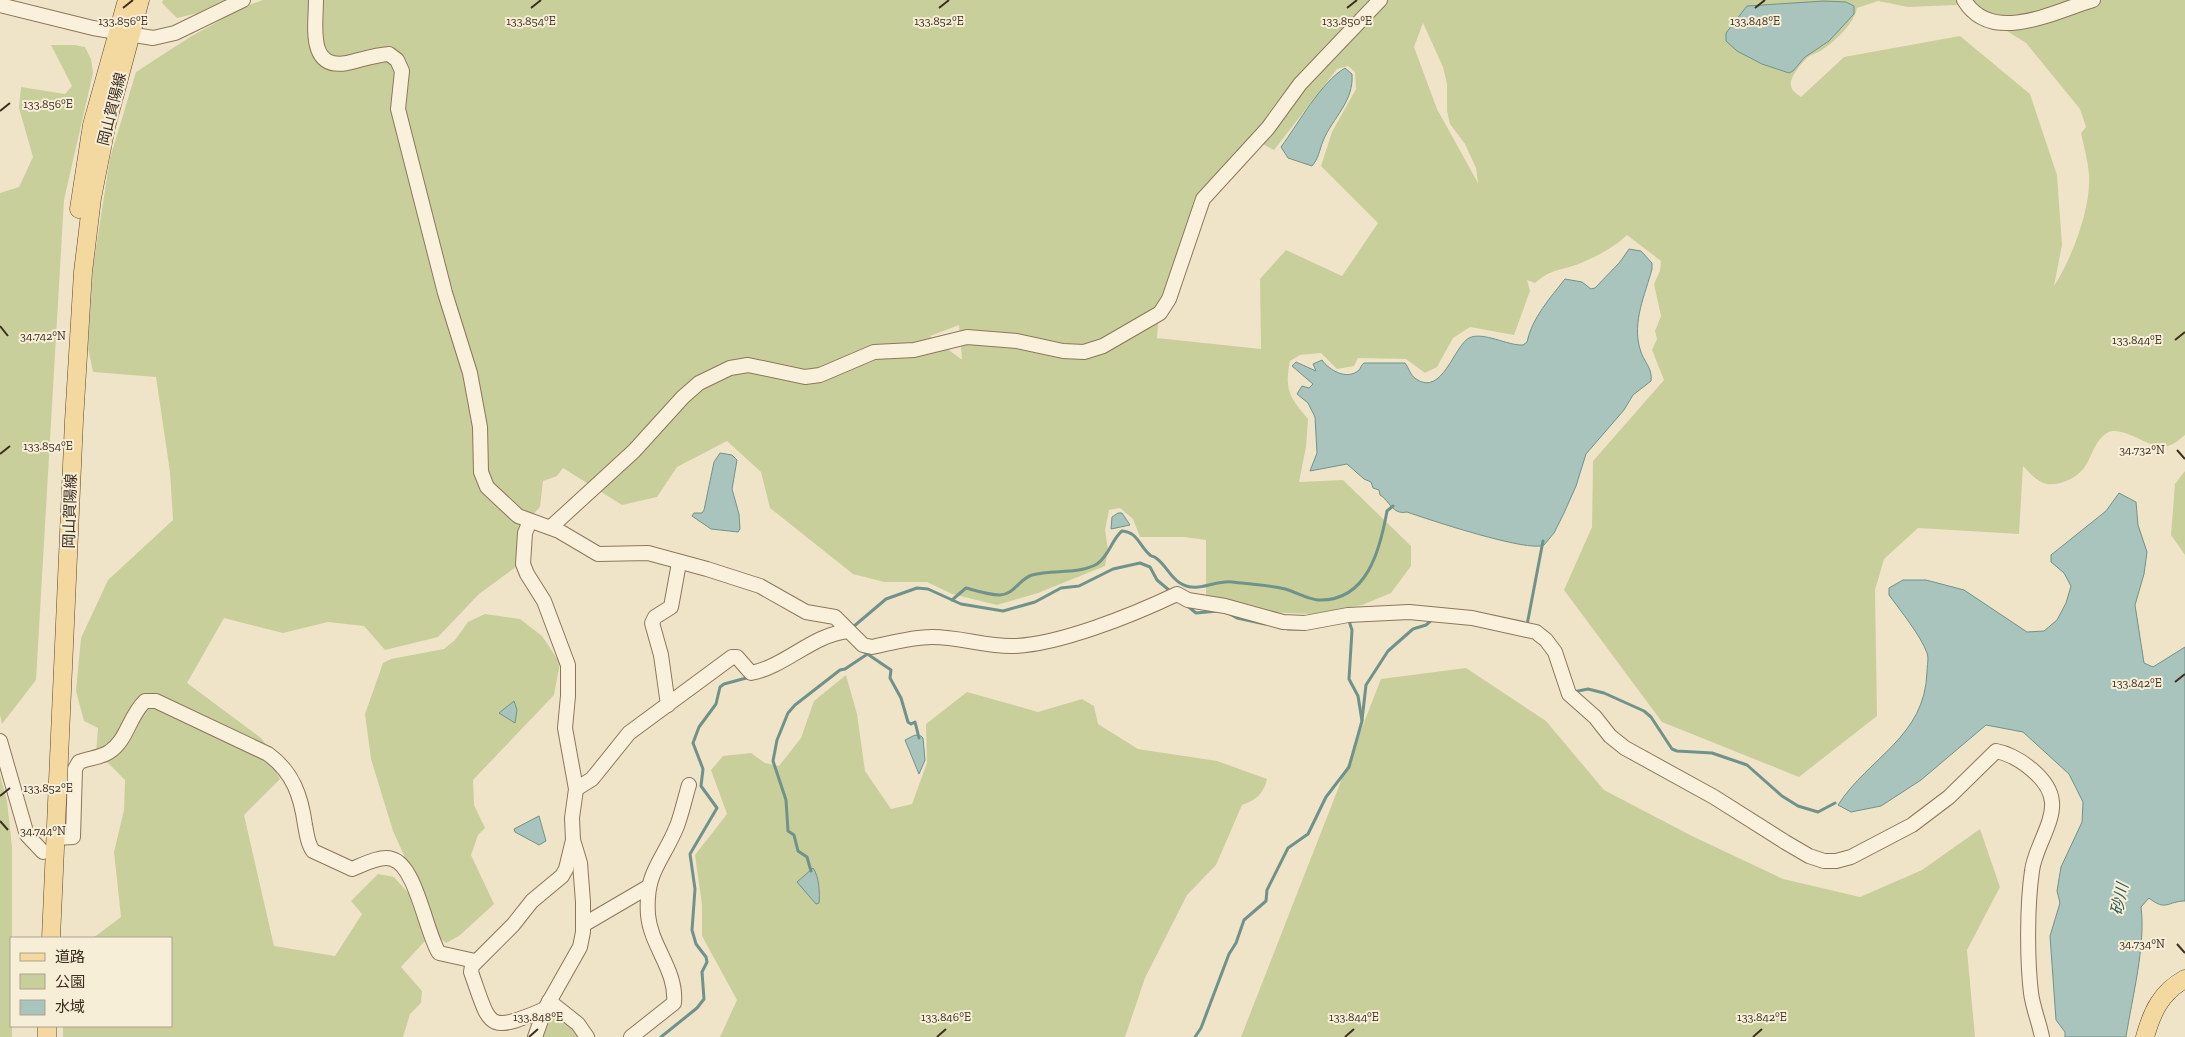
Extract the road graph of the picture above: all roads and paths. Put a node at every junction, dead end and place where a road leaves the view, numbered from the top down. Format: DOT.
graph roads {
  1 [pos="127,0"];
  2 [pos="140,0"];
  3 [pos="243,0"];
  4 [pos="316,0"];
  5 [pos="1380,0"];
  6 [pos="1964,0"];
  7 [pos="2094,0"];
  8 [pos="0,5"];
  9 [pos="123,33"];
  10 [pos="530,521"];
  11 [pos="551,527"];
  12 [pos="679,563"];
  13 [pos="848,631"];
  14 [pos="668,705"];
  15 [pos="0,741"];
  16 [pos="689,785"];
  17 [pos="576,790"];
  18 [pos="56,838"];
  19 [pos="573,840"];
  20 [pos="44,852"];
  21 [pos="648,887"];
  22 [pos="583,925"];
  23 [pos="40,937"];
  24 [pos="51,937"];
  25 [pos="476,961"];
  26 [pos="2185,979"];
  27 [pos="547,1005"];
  28 [pos="535,1037"];
  29 [pos="587,1037"];
  30 [pos="631,1037"];
  31 [pos="2042,1037"];
  32 [pos="2145,1037"];
  1 -- 9 [label="main road, 岡山賀陽線"];
  2 -- 9 [label="main road, 岡山賀陽線"];
  3 -- 9 [label="street"];
  4 -- 10 [label="street"];
  5 -- 11 [label="street"];
  6 -- 7 [label="street"];
  8 -- 9 [label="street"];
  9 -- 18 [label="main road, 岡山賀陽線"];
  9 -- 20 [label="main road, 岡山賀陽線"];
  10 -- 11 [label="street"];
  10 -- 17 [label="street"];
  11 -- 12 [label="street"];
  12 -- 13 [label="street"];
  12 -- 14 [label="street"];
  13 -- 14 [label="street"];
  13 -- 31 [label="street"];
  14 -- 17 [label="street"];
  15 -- 20 [label="street"];
  16 -- 21 [label="street"];
  17 -- 19 [label="street"];
  18 -- 24 [label="main road, 岡山賀陽線"];
  18 -- 25 [label="street"];
  19 -- 22 [label="street"];
  19 -- 25 [label="street"];
  20 -- 23 [label="main road, 岡山賀陽線"];
  21 -- 22 [label="street"];
  21 -- 30 [label="street"];
  22 -- 27 [label="street"];
  25 -- 27 [label="street"];
  26 -- 32 [label="main road"];
  27 -- 28 [label="street"];
  27 -- 29 [label="street"];
}
